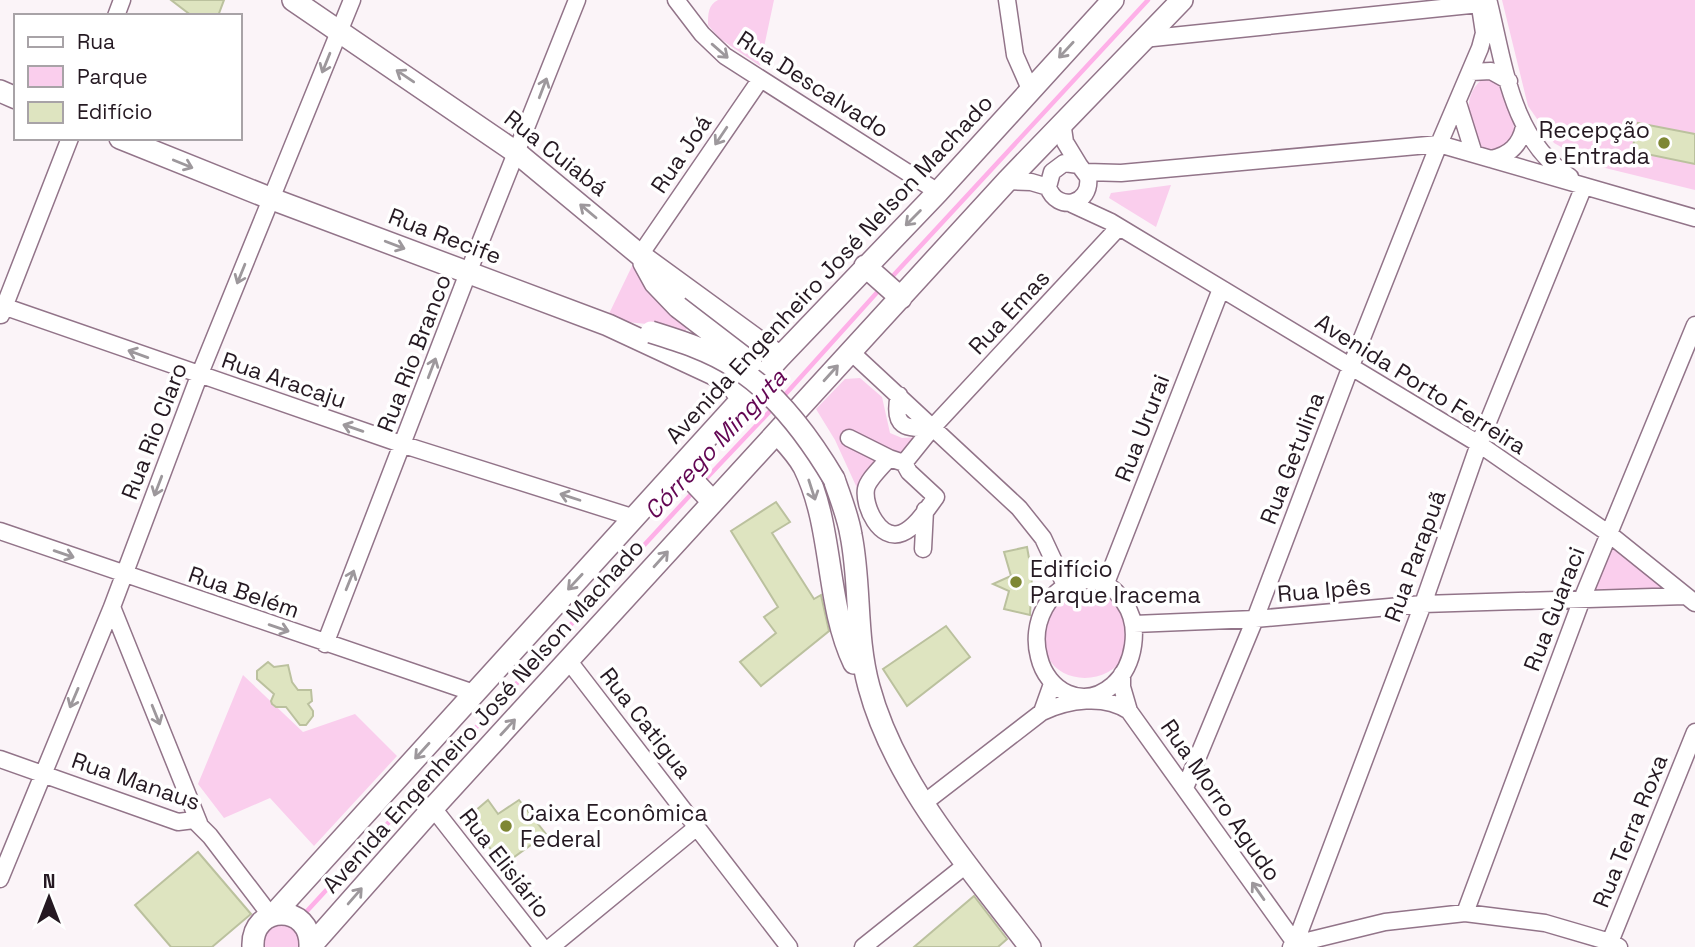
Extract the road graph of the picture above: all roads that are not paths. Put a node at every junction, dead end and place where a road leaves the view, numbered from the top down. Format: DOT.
graph roads {
  1 [pos="293,0"];
  2 [pos="352,0"];
  3 [pos="577,0"];
  4 [pos="676,0"];
  5 [pos="1007,0"];
  6 [pos="1113,0"];
  7 [pos="1482,1"];
  8 [pos="1179,4"];
  9 [pos="339,31"];
  10 [pos="1198,34"];
  11 [pos="1143,39"];
  12 [pos="1471,72"];
  13 [pos="760,80"];
  14 [pos="1509,81"];
  15 [pos="1030,89"];
  16 [pos="1458,103"];
  17 [pos="1062,122"];
  18 [pos="1524,127"];
  19 [pos="69,140"];
  20 [pos="125,140"];
  21 [pos="1439,144"];
  22 [pos="517,153"];
  23 [pos="1475,154"];
  24 [pos="1491,159"];
  25 [pos="1085,179"];
  26 [pos="1007,181"];
  27 [pos="1584,186"];
  28 [pos="1048,187"];
  29 [pos="939,192"];
  30 [pos="272,199"];
  31 [pos="1072,204"];
  32 [pos="1695,218"];
  33 [pos="1115,225"];
  34 [pos="640,255"];
  35 [pos="468,273"];
  36 [pos="884,283"];
  37 [pos="1220,289"];
  38 [pos="1,310"];
  39 [pos="608,325"];
  40 [pos="1695,325"];
  41 [pos="850,351"];
  42 [pos="780,357"];
  43 [pos="1351,366"];
  44 [pos="200,376"];
  45 [pos="743,400"];
  46 [pos="933,427"];
  47 [pos="777,433"];
  48 [pos="849,438"];
  49 [pos="1479,444"];
  50 [pos="404,445"];
  51 [pos="896,461"];
  52 [pos="834,479"];
  53 [pos="698,486"];
  54 [pos="925,510"];
  55 [pos="635,518"];
  56 [pos="0,531"];
  57 [pos="1608,533"];
  58 [pos="923,549"];
  59 [pos="124,575"];
  60 [pos="1106,583"];
  61 [pos="1065,585"];
  62 [pos="1582,599"];
  63 [pos="1690,600"];
  64 [pos="1423,604"];
  65 [pos="112,607"];
  66 [pos="1255,619"];
  67 [pos="1134,624"];
  68 [pos="325,644"];
  69 [pos="568,660"];
  70 [pos="1122,674"];
  71 [pos="1052,684"];
  72 [pos="869,687"];
  73 [pos="474,693"];
  74 [pos="1129,711"];
  75 [pos="1042,712"];
  76 [pos="1695,732"];
  77 [pos="0,759"];
  78 [pos="43,774"];
  79 [pos="1185,788"];
  80 [pos="923,803"];
  81 [pos="433,808"];
  82 [pos="188,815"];
  83 [pos="697,827"];
  84 [pos="967,864"];
  85 [pos="0,879"];
  86 [pos="1465,913"];
  87 [pos="260,927"];
  88 [pos="1613,945"];
  89 [pos="1295,946"];
  90 [pos="310,947"];
  91 [pos="542,947"];
  92 [pos="551,947"];
  93 [pos="789,947"];
  94 [pos="863,947"];
  95 [pos="1030,947"];
  1 -- 9 [label="main road, Rua Cuiabá"];
  2 -- 9 [label="street, Rua Rio Claro"];
  22 -- 3 [label="street, Rua Rio Branco, one-way"];
  4 -- 13 [label="street, Rua Descalvado, one-way"];
  5 -- 15 [label="street"];
  6 -- 15 [label="main road, Avenida Engenheiro José Nelson Machado, one-way"];
  7 -- 10 [label="street"];
  7 -- 12 [label="street"];
  7 -- 14 [label="street"];
  8 -- 10 [label="street"];
  8 -- 11 [label="main road, Avenida Engenheiro José Nelson Machado"];
  22 -- 9 [label="main road, Rua Cuiabá, one-way"];
  9 -- 30 [label="street, Rua Rio Claro, one-way"];
  10 -- 11 [label="street"];
  11 -- 17 [label="main road, Avenida Engenheiro José Nelson Machado"];
  12 -- 14 [label="street"];
  12 -- 16 [label="street"];
  13 -- 29 [label="street, Rua Descalvado"];
  13 -- 34 [label="street, Rua Joá, one-way"];
  14 -- 18 [label="street"];
  15 -- 29 [label="main road, Avenida Engenheiro José Nelson Machado"];
  16 -- 21 [label="street, Rua Getulina"];
  16 -- 23 [label="street"];
  17 -- 25 [label="street, Avenida Porto Ferreira"];
  17 -- 26 [label="main road, Avenida Engenheiro José Nelson Machado"];
  18 -- 24 [label="street"];
  18 -- 27 [label="street"];
  19 -- 38 [label="street"];
  20 -- 30 [label="main road, Rua Recife, one-way"];
  21 -- 23 [label="street"];
  21 -- 25 [label="street"];
  21 -- 43 [label="street, Rua Getulina"];
  34 -- 22 [label="main road, Rua Cuiabá, one-way"];
  22 -- 35 [label="street, Rua Rio Branco"];
  23 -- 24 [label="street"];
  24 -- 27 [label="street"];
  25 -- 28 [label="street"];
  25 -- 31 [label="street"];
  25 -- 33 [label="street, Avenida Porto Ferreira"];
  26 -- 28 [label="street"];
  26 -- 36 [label="main road, Avenida Engenheiro José Nelson Machado"];
  27 -- 32 [label="street"];
  27 -- 49 [label="street, Rua Parapuã"];
  28 -- 31 [label="street"];
  29 -- 36 [label="main road, Avenida Engenheiro José Nelson Machado, one-way"];
  30 -- 35 [label="main road, Rua Recife, one-way"];
  30 -- 44 [label="street, Rua Rio Claro, one-way"];
  31 -- 33 [label="street, Avenida Porto Ferreira"];
  33 -- 37 [label="street, Avenida Porto Ferreira"];
  33 -- 46 [label="street, Rua Emas"];
  34 -- 42 [label="main road, Rua Cuiabá"];
  34 -- 52 [label="main road, bridge"];
  35 -- 39 [label="main road, Rua Recife"];
  50 -- 35 [label="street, Rua Rio Branco, one-way"];
  36 -- 41 [label="main road, Avenida Engenheiro José Nelson Machado"];
  36 -- 42 [label="main road, Avenida Engenheiro José Nelson Machado"];
  37 -- 43 [label="street, Avenida Porto Ferreira"];
  37 -- 60 [label="street, Rua Ururai"];
  44 -- 38 [label="street, Rua Aracaju, one-way"];
  39 -- 45 [label="main road, Rua Recife"];
  39 -- 52 [label="main road, bridge"];
  40 -- 57 [label="street, Rua Guaraci"];
  41 -- 46 [label="street"];
  47 -- 41 [label="main road, Avenida Engenheiro José Nelson Machado, one-way"];
  42 -- 45 [label="main road, Avenida Engenheiro José Nelson Machado"];
  43 -- 49 [label="street, Avenida Porto Ferreira"];
  43 -- 66 [label="street, Rua Getulina"];
  50 -- 44 [label="street, Rua Aracaju, one-way"];
  44 -- 59 [label="street, Rua Rio Claro, one-way"];
  45 -- 53 [label="main road, Avenida Engenheiro José Nelson Machado"];
  46 -- 51 [label="street, Rua Emas"];
  46 -- 61 [label="street"];
  47 -- 53 [label="main road, Avenida Engenheiro José Nelson Machado"];
  47 -- 72 [label="main road, one-way"];
  48 -- 51 [label="street"];
  49 -- 57 [label="street, Avenida Porto Ferreira"];
  49 -- 64 [label="street, Rua Parapuã"];
  55 -- 50 [label="street, Rua Aracaju, one-way"];
  68 -- 50 [label="street, Rua Rio Branco, one-way"];
  51 -- 54 [label="street"];
  51 -- 54 [label="street"];
  52 -- 72 [label="main road"];
  53 -- 55 [label="main road, Avenida Engenheiro José Nelson Machado"];
  69 -- 53 [label="main road, Avenida Engenheiro José Nelson Machado, one-way"];
  54 -- 58 [label="street"];
  55 -- 73 [label="main road, Avenida Engenheiro José Nelson Machado, one-way"];
  56 -- 59 [label="street, Rua Belém, one-way"];
  57 -- 62 [label="street, Rua Guaraci"];
  57 -- 63 [label="street, Avenida Porto Ferreira"];
  59 -- 65 [label="street, Rua Rio Claro"];
  59 -- 68 [label="street, Rua Belém, one-way"];
  60 -- 61 [label="street"];
  60 -- 67 [label="street"];
  61 -- 71 [label="street"];
  62 -- 63 [label="street, Rua Ipês"];
  62 -- 64 [label="street, Rua Ipês"];
  62 -- 86 [label="street, Rua Guaraci"];
  64 -- 66 [label="street, Rua Ipês"];
  64 -- 89 [label="street, Rua Parapuã"];
  65 -- 78 [label="street, Rua Rio Claro, one-way"];
  65 -- 82 [label="street, one-way"];
  66 -- 67 [label="street, Rua Ipês"];
  66 -- 79 [label="street, Rua Getulina"];
  67 -- 70 [label="street"];
  68 -- 73 [label="street, Rua Belém"];
  81 -- 69 [label="main road, Avenida Engenheiro José Nelson Machado, one-way"];
  69 -- 83 [label="street, Rua Catigua"];
  70 -- 71 [label="street"];
  70 -- 74 [label="street, Rua Morro Agudo"];
  71 -- 75 [label="street"];
  72 -- 80 [label="main road"];
  73 -- 87 [label="main road, Avenida Engenheiro José Nelson Machado, one-way"];
  74 -- 75 [label="street"];
  74 -- 79 [label="street, Rua Morro Agudo"];
  75 -- 80 [label="street"];
  76 -- 88 [label="street, Rua Terra Roxa"];
  77 -- 78 [label="street, Rua Manaus"];
  78 -- 82 [label="street, Rua Manaus"];
  78 -- 85 [label="street, Rua Rio Claro"];
  89 -- 79 [label="street, Rua Morro Agudo, one-way"];
  80 -- 84 [label="main road"];
  90 -- 81 [label="main road, Avenida Engenheiro José Nelson Machado, one-way"];
  81 -- 91 [label="street, Rua Elisiário"];
  82 -- 87 [label="street, Rua Manaus"];
  83 -- 92 [label="street"];
  83 -- 93 [label="street, Rua Catigua"];
  84 -- 94 [label="street"];
  84 -- 95 [label="main road"];
  86 -- 88 [label="street"];
  86 -- 89 [label="street"];
  87 -- 90 [label="main road"];
}
